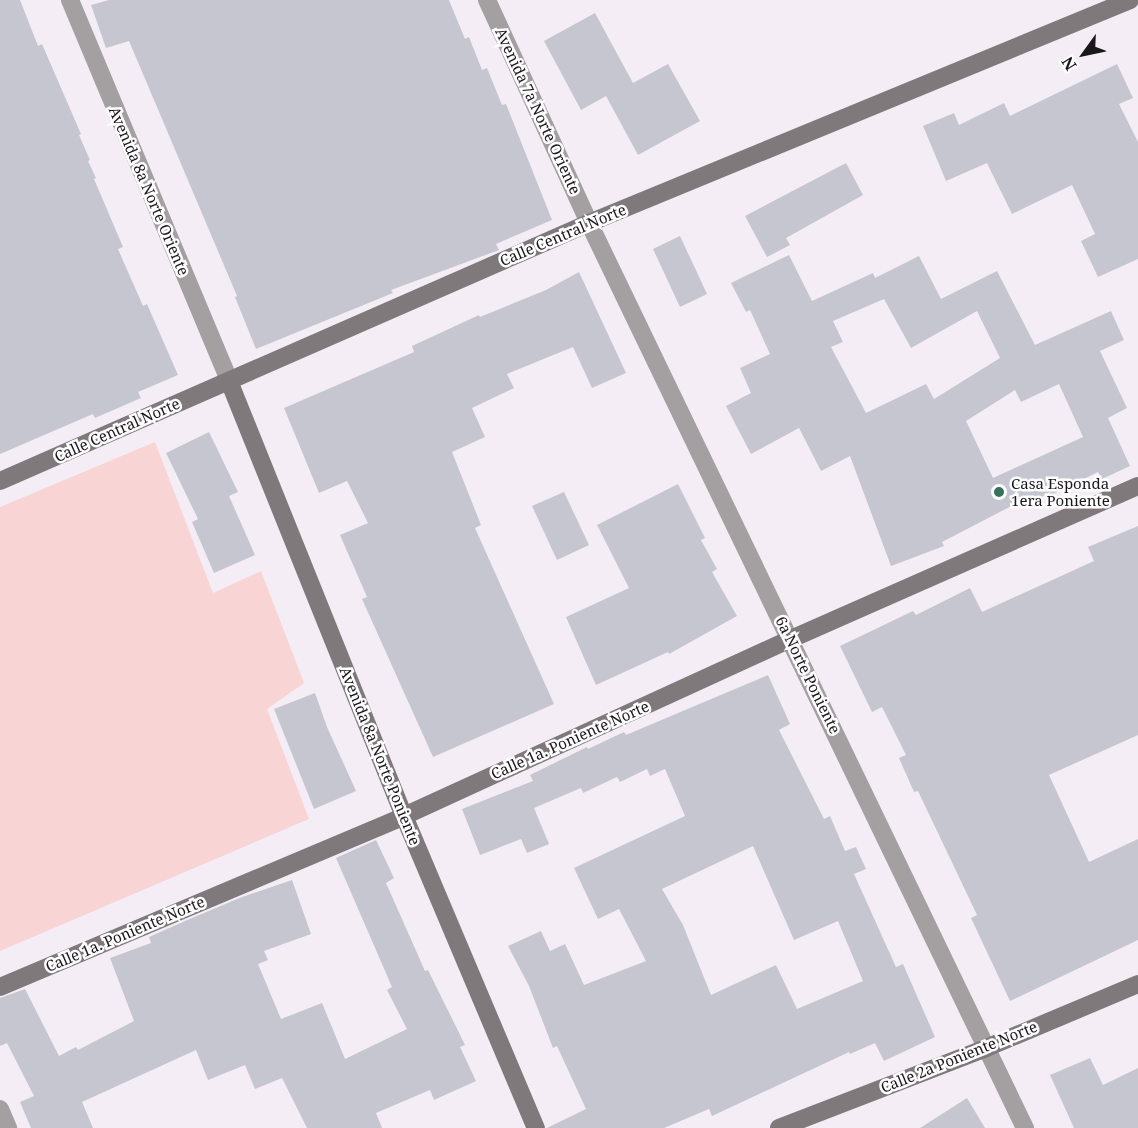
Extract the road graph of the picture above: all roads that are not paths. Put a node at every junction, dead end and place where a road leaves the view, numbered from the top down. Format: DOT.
graph roads {
  1 [pos="70,0"];
  2 [pos="487,0"];
  3 [pos="1130,0"];
  4 [pos="589,223"];
  5 [pos="229,381"];
  6 [pos="0,481"];
  7 [pos="1138,486"];
  8 [pos="791,639"];
  9 [pos="404,816"];
  10 [pos="1138,984"];
  11 [pos="0,987"];
  12 [pos="986,1048"];
  13 [pos="0,1109"];
  14 [pos="8,1128"];
  15 [pos="536,1128"];
  16 [pos="779,1128"];
  17 [pos="1025,1128"];
  1 -- 5 [label="street, Avenida 8a Norte Oriente"];
  2 -- 4 [label="street, Avenida 7a Norte Oriente"];
  3 -- 4 [label="main road, Calle Central Norte"];
  4 -- 5 [label="main road, Calle Central Norte"];
  4 -- 8 [label="street, 6a Norte Poniente"];
  5 -- 6 [label="main road, Calle Central Norte"];
  5 -- 9 [label="main road, Avenida 8a Norte Poniente"];
  7 -- 8 [label="main road, Calle 1a. Poniente Norte"];
  8 -- 9 [label="main road, Calle 1a. Poniente Norte"];
  8 -- 12 [label="street, 6a Norte Poniente"];
  9 -- 11 [label="main road, Calle 1a. Poniente Norte"];
  9 -- 15 [label="main road, Avenida 8a Norte Poniente"];
  10 -- 12 [label="main road, Calle 2a Poniente Norte"];
  12 -- 16 [label="main road, Calle 2a Poniente Norte"];
  12 -- 17 [label="street, 6a Norte Poniente"];
  13 -- 14 [label="street"];
}
